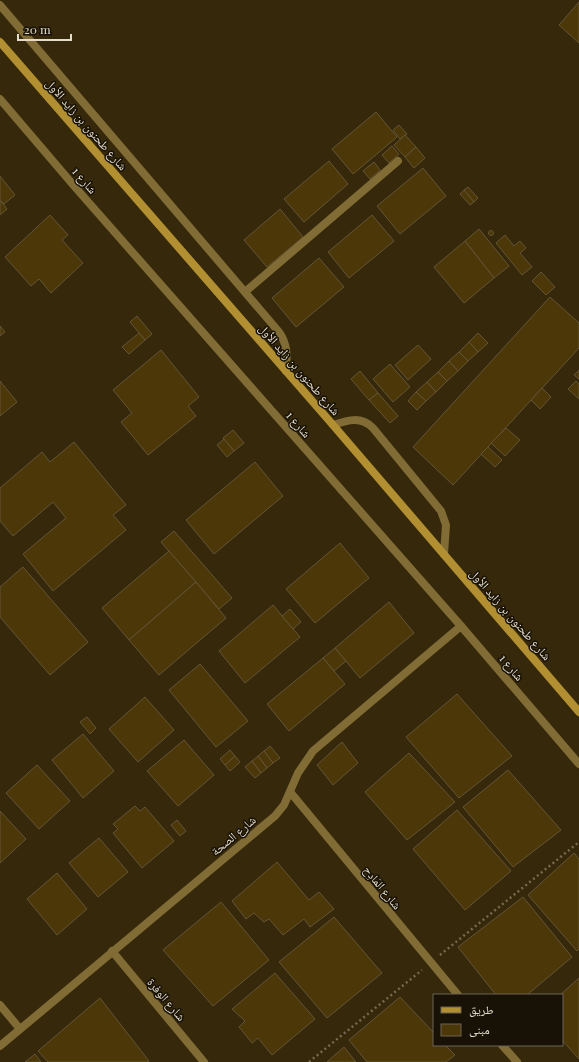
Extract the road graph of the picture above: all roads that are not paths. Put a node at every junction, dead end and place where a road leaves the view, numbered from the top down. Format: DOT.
graph roads {
  1 [pos="0,5"];
  2 [pos="0,42"];
  3 [pos="0,99"];
  4 [pos="398,161"];
  5 [pos="245,292"];
  6 [pos="286,371"];
  7 [pos="333,425"];
  8 [pos="444,554"];
  9 [pos="461,626"];
  10 [pos="579,712"];
  11 [pos="579,764"];
  12 [pos="290,793"];
  13 [pos="112,951"];
  14 [pos="457,994"];
  15 [pos="0,1005"];
  16 [pos="20,1029"];
  17 [pos="0,1046"];
  18 [pos="503,1046"];
  19 [pos="204,1062"];
  20 [pos="517,1062"];
  1 -- 5 [label="street"];
  2 -- 6 [label="street, شارع طحنون بن زايد الأول"];
  3 -- 9 [label="street, شارع 1"];
  4 -- 5 [label="street"];
  5 -- 6 [label="street"];
  6 -- 7 [label="street, شارع طحنون بن زايد الأول"];
  7 -- 8 [label="street, شارع طحنون بن زايد الأول"];
  7 -- 8 [label="street"];
  8 -- 10 [label="street, شارع طحنون بن زايد الأول"];
  9 -- 11 [label="street, شارع 1"];
  9 -- 12 [label="street, شارع الصحة"];
  12 -- 13 [label="street, شارع الصحة"];
  12 -- 14 [label="street, شارع المَادِح"];
  13 -- 16 [label="street, شارع الصحة"];
  13 -- 19 [label="street, شارع الوفرة"];
  15 -- 16 [label="street"];
  16 -- 17 [label="street, شارع الصحة"];
  18 -- 20 [label="street"];
}
